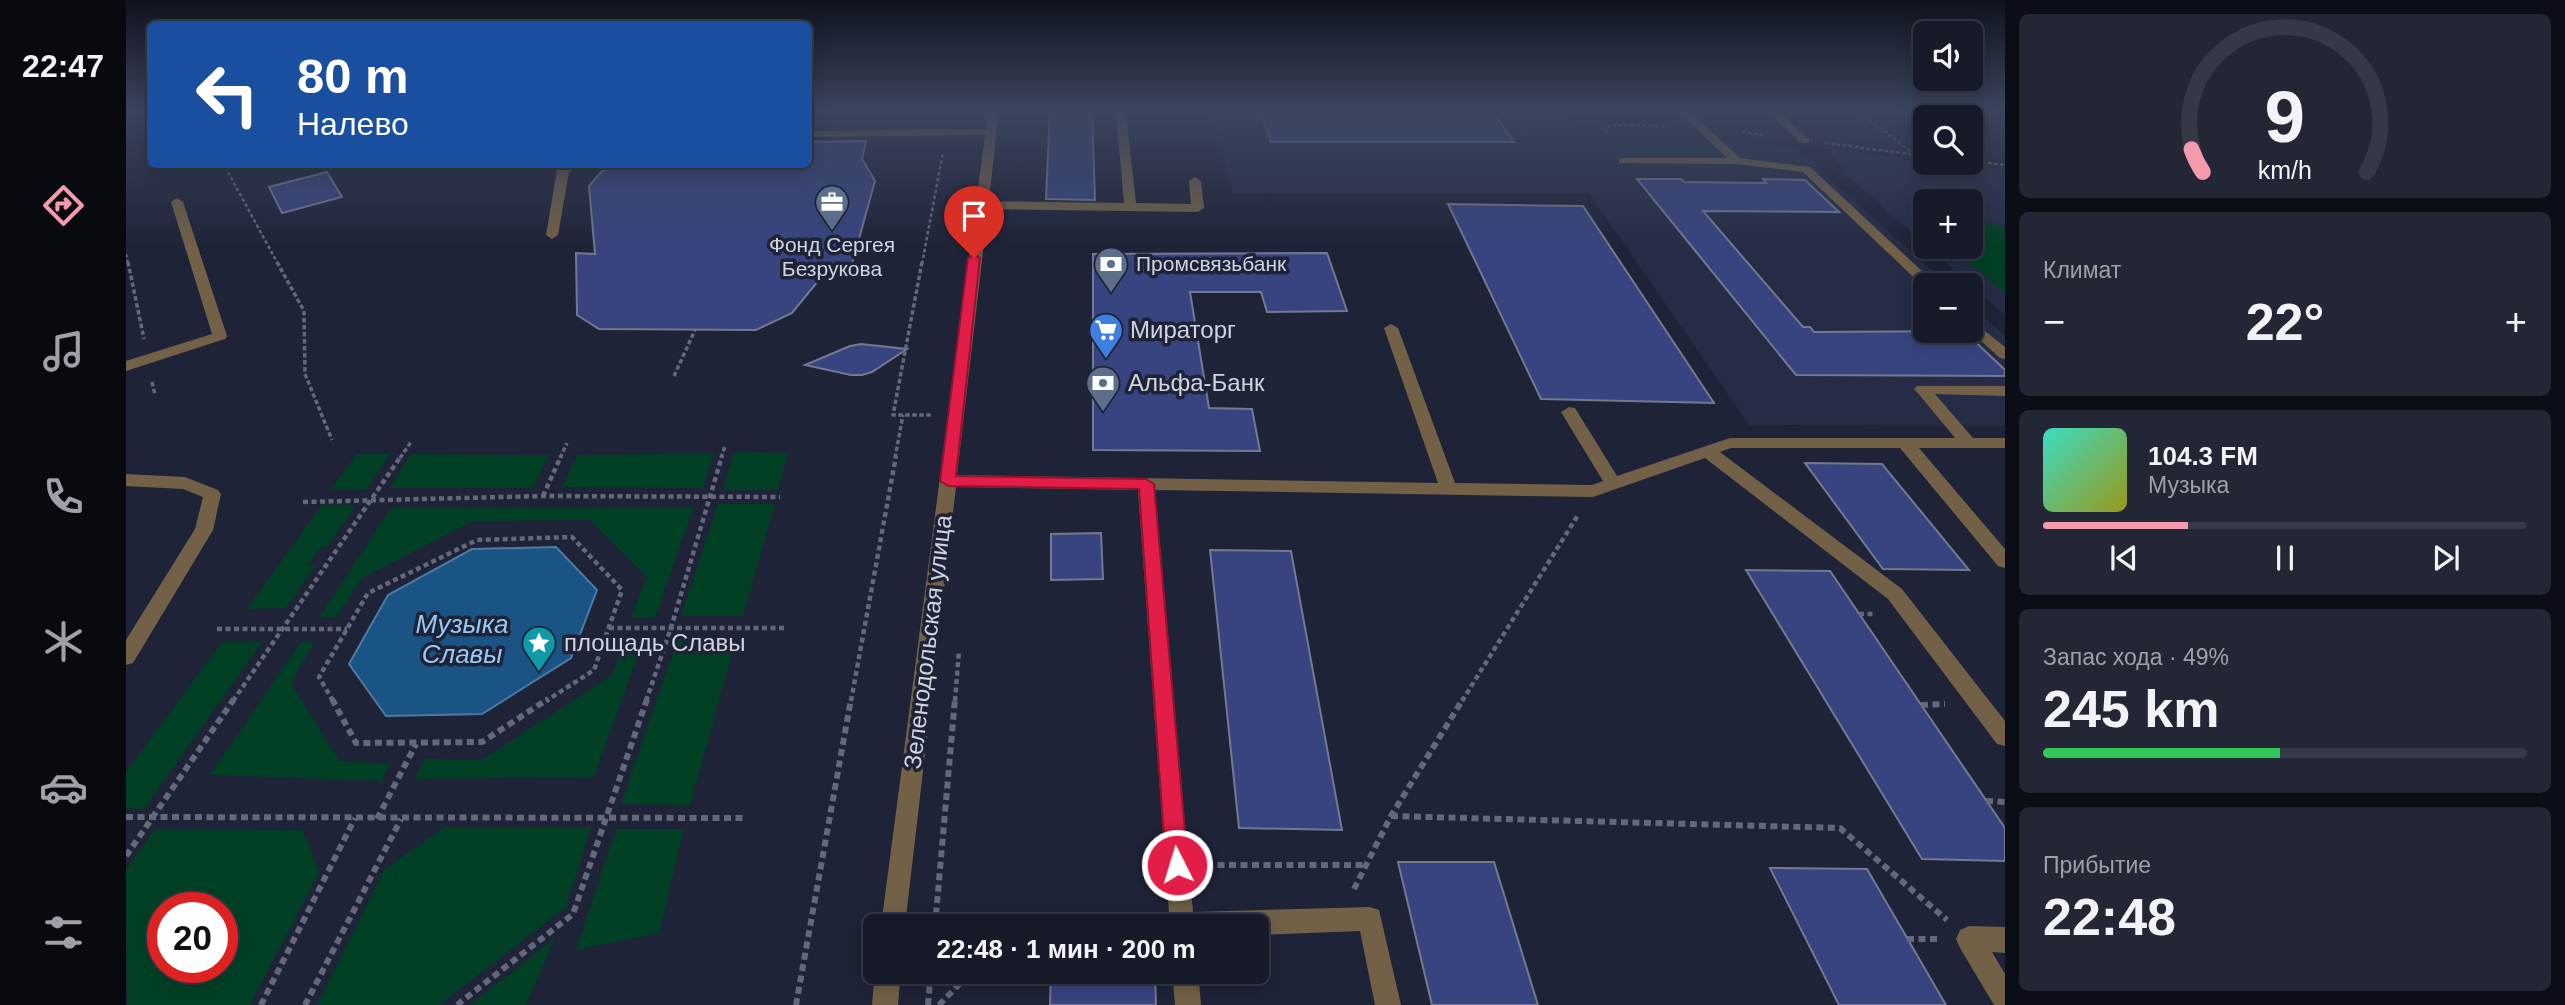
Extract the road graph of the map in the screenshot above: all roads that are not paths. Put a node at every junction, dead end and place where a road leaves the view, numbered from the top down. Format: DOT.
graph roads {
  1 [pos="987,156"];
  2 [pos="1125,156"];
  3 [pos="1731,156"];
  4 [pos="1623,161"];
  5 [pos="1737,161"];
  6 [pos="568,168"];
  7 [pos="1195,181"];
  8 [pos="177,202"];
  9 [pos="981,205"];
  10 [pos="1130,207"];
  11 [pos="552,235"];
  12 [pos="1917,273"];
  13 [pos="1391,328"];
  14 [pos="1983,335"];
  15 [pos="2005,355"];
  16 [pos="126,366"];
  17 [pos="2005,391"];
  18 [pos="1569,412"];
  19 [pos="1905,443"];
  20 [pos="1969,443"];
  21 [pos="2005,443"];
  22 [pos="1707,452"];
  23 [pos="126,480"];
  24 [pos="948,481"];
  25 [pos="1146,484"];
  26 [pos="1613,484"];
  27 [pos="1449,489"];
  28 [pos="2005,561"];
  29 [pos="126,657"];
  30 [pos="2005,737"];
  31 [pos="894,914"];
  32 [pos="1181,914"];
  33 [pos="1269,921"];
  34 [pos="2005,940"];
  35 [pos="887,984"];
  36 [pos="1186,984"];
  37 [pos="2005,999"];
  38 [pos="885,1005"];
  39 [pos="1188,1005"];
  40 [pos="1388,1005"];
  1 -- 9 [label="street, Зеленодольская улица"];
  2 -- 10 [label="street"];
  3 -- 5 [label="street"];
  4 -- 5 [label="street"];
  5 -- 12 [label="street"];
  6 -- 11 [label="street"];
  7 -- 10 [label="street"];
  8 -- 16 [label="street"];
  9 -- 10 [label="street"];
  9 -- 24 [label="street, Зеленодольская улица"];
  13 -- 27 [label="street"];
  14 -- 15 [label="street"];
  17 -- 20 [label="street"];
  18 -- 26 [label="street"];
  19 -- 20 [label="street"];
  19 -- 22 [label="street"];
  19 -- 28 [label="street"];
  20 -- 21 [label="street"];
  22 -- 26 [label="street"];
  22 -- 30 [label="street"];
  23 -- 29 [label="street"];
  24 -- 25 [label="street"];
  24 -- 31 [label="street, Зеленодольская улица"];
  25 -- 27 [label="street"];
  25 -- 32 [label="street"];
  26 -- 27 [label="street"];
  33 -- 40 [label="street"];
  34 -- 37 [label="street"];
  35 -- 38 [label="street"];
  36 -- 39 [label="street"];
}
